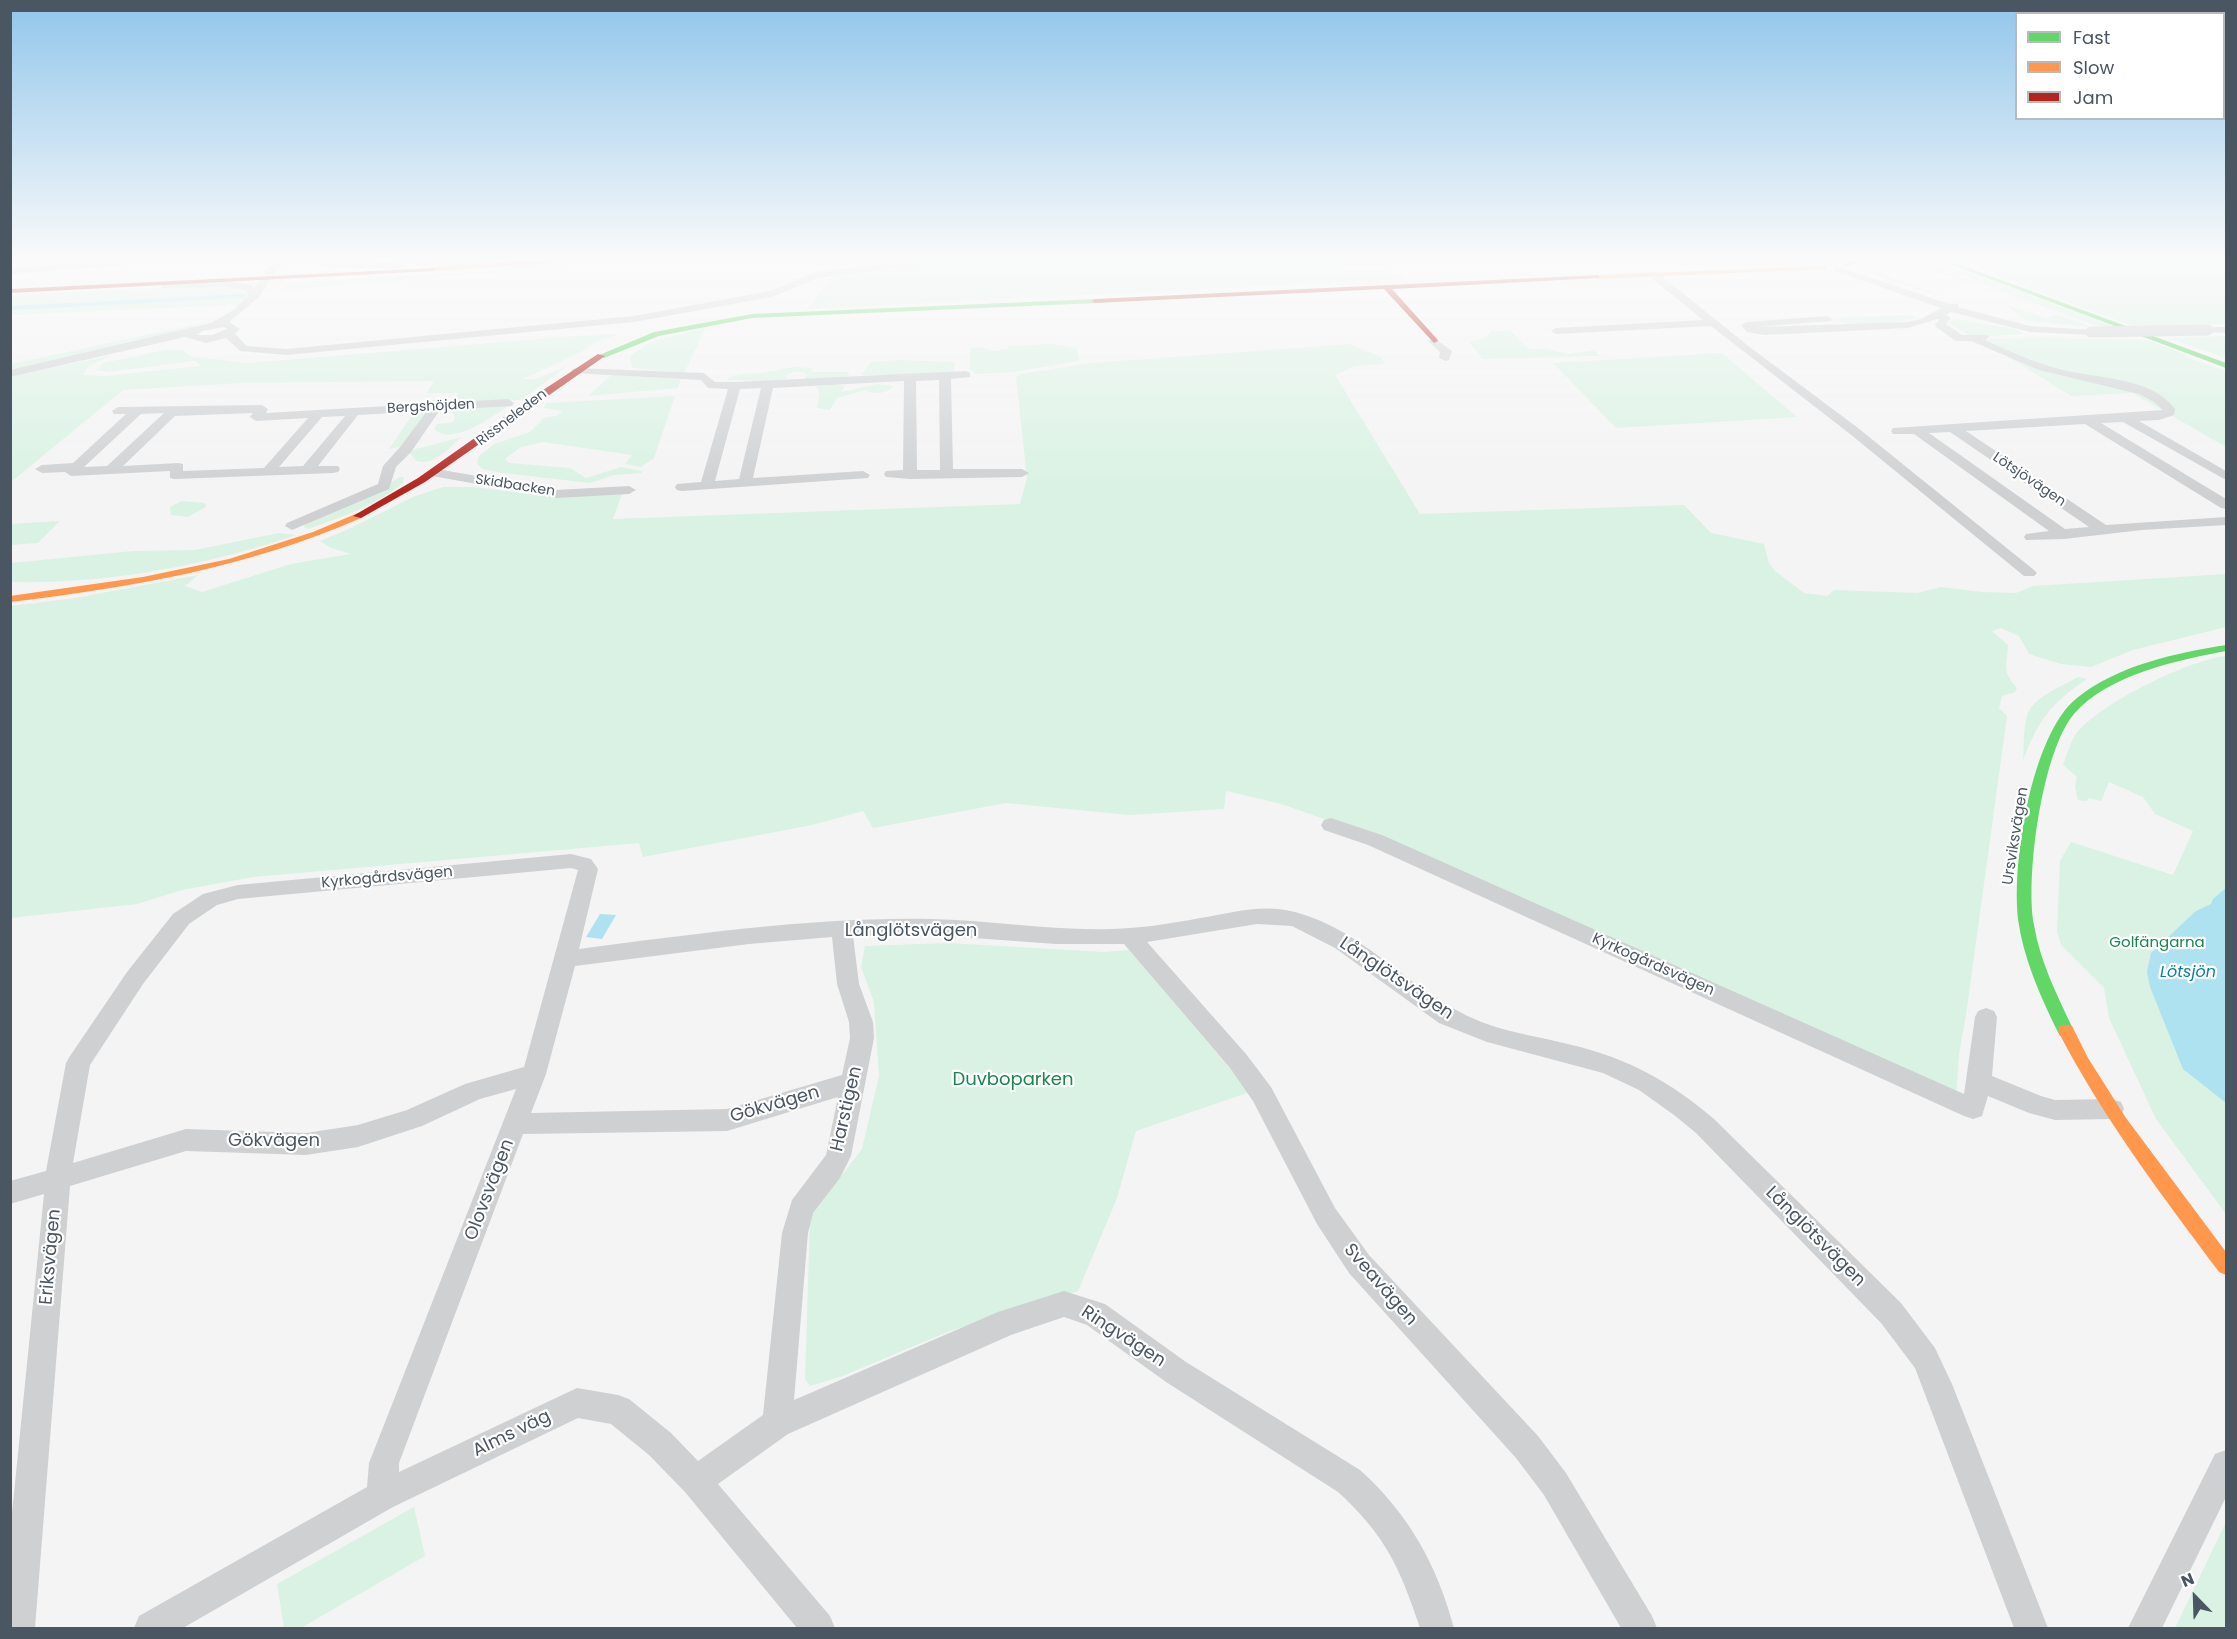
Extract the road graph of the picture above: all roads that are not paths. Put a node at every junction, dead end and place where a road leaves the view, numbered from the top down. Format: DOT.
graph roads {
  1 [pos="184,337"];
  2 [pos="235,337"];
  3 [pos="437,337"];
  4 [pos="651,337"];
  5 [pos="1431,337"];
  6 [pos="1732,337"];
  7 [pos="1958,337"];
  8 [pos="1986,337"];
  9 [pos="2079,337"];
  10 [pos="2148,337"];
  11 [pos="2160,337"];
  12 [pos="1973,338"];
  13 [pos="2106,339"];
  14 [pos="1434,341"];
  15 [pos="1445,358"];
  16 [pos="2226,361"];
  17 [pos="2226,366"];
  18 [pos="576,371"];
  19 [pos="10,374"];
  20 [pos="966,375"];
  21 [pos="945,378"];
  22 [pos="910,379"];
  23 [pos="768,384"];
  24 [pos="735,386"];
  25 [pos="508,404"];
  26 [pos="436,407"];
  27 [pos="138,410"];
  28 [pos="118,411"];
  29 [pos="355,411"];
  30 [pos="172,412"];
  31 [pos="318,413"];
  32 [pos="2125,418"];
  33 [pos="2087,420"];
  34 [pos="1953,428"];
  35 [pos="1917,430"];
  36 [pos="1897,431"];
  37 [pos="76,467"];
  38 [pos="42,469"];
  39 [pos="333,469"];
  40 [pos="111,470"];
  41 [pos="307,470"];
  42 [pos="268,471"];
  43 [pos="437,473"];
  44 [pos="1022,473"];
  45 [pos="891,474"];
  46 [pos="947,474"];
  47 [pos="863,475"];
  48 [pos="910,475"];
  49 [pos="2226,476"];
  50 [pos="745,483"];
  51 [pos="707,485"];
  52 [pos="682,487"];
  53 [pos="629,490"];
  54 [pos="2226,506"];
  55 [pos="2226,521"];
  56 [pos="292,526"];
  57 [pos="2105,531"];
  58 [pos="2064,535"];
  59 [pos="2031,537"];
  60 [pos="2029,573"];
  61 [pos="10,599"];
  62 [pos="2226,648"];
  63 [pos="1331,825"];
  64 [pos="585,879"];
  65 [pos="181,919"];
  66 [pos="842,930"];
  67 [pos="1129,936"];
  68 [pos="566,959"];
  69 [pos="1986,1017"];
  70 [pos="534,1074"];
  71 [pos="1979,1081"];
  72 [pos="854,1082"];
  73 [pos="2112,1109"];
  74 [pos="516,1124"];
  75 [pos="58,1178"];
  76 [pos="10,1193"];
  77 [pos="2226,1266"];
  78 [pos="777,1423"];
  79 [pos="2226,1466"];
  80 [pos="696,1481"];
  81 [pos="382,1496"];
  82 [pos="18,1629"];
  83 [pos="151,1629"];
  84 [pos="818,1629"];
  85 [pos="1437,1629"];
  86 [pos="1640,1629"];
  87 [pos="2031,1629"];
  88 [pos="2145,1629"];
  1 -- 19 [label="street"];
  2 -- 3 [label="street"];
  4 -- 18 [label="street, Rissneleden"];
  5 -- 14 [label="street"];
  6 -- 60 [label="street"];
  7 -- 12 [label="street"];
  8 -- 12 [label="street"];
  9 -- 13 [label="street"];
  10 -- 17 [label="street"];
  11 -- 16 [label="street"];
  12 -- 32 [label="street"];
  14 -- 15 [label="street"];
  18 -- 24 [label="street"];
  18 -- 43 [label="street, Rissneleden"];
  20 -- 21 [label="street"];
  21 -- 22 [label="street"];
  21 -- 46 [label="street"];
  22 -- 23 [label="street"];
  22 -- 48 [label="street"];
  23 -- 24 [label="street"];
  23 -- 50 [label="street"];
  24 -- 51 [label="street"];
  25 -- 26 [label="street, Bergshöjden"];
  26 -- 29 [label="street, Bergshöjden"];
  26 -- 56 [label="street"];
  27 -- 28 [label="street, Bergshöjden"];
  27 -- 30 [label="street, Bergshöjden"];
  27 -- 37 [label="street"];
  29 -- 31 [label="street, Bergshöjden"];
  29 -- 41 [label="street"];
  30 -- 31 [label="street, Bergshöjden"];
  30 -- 40 [label="street"];
  31 -- 42 [label="street"];
  32 -- 33 [label="street"];
  32 -- 49 [label="street"];
  33 -- 34 [label="street"];
  33 -- 54 [label="street"];
  34 -- 35 [label="street"];
  34 -- 57 [label="street, Lötsjövägen"];
  35 -- 36 [label="street"];
  35 -- 58 [label="street, Lötsjövägen"];
  37 -- 38 [label="street"];
  37 -- 40 [label="street"];
  39 -- 41 [label="street"];
  40 -- 42 [label="street"];
  41 -- 42 [label="street"];
  43 -- 53 [label="street, Skidbacken"];
  43 -- 61 [label="street, Rissneleden"];
  44 -- 46 [label="street"];
  45 -- 48 [label="street"];
  46 -- 48 [label="street"];
  47 -- 50 [label="street"];
  50 -- 51 [label="street"];
  51 -- 52 [label="street"];
  55 -- 57 [label="street"];
  57 -- 58 [label="street"];
  58 -- 59 [label="street"];
  62 -- 73 [label="street, Ursviksvägen"];
  63 -- 71 [label="street, Kyrkogårdsvägen"];
  64 -- 65 [label="street, Kyrkogårdsvägen"];
  64 -- 68 [label="street, Olovsvägen"];
  65 -- 75 [label="street, Eriksvägen"];
  66 -- 67 [label="street, Långlötsvägen"];
  66 -- 68 [label="street, Långlötsvägen"];
  66 -- 72 [label="street, Harstigen"];
  67 -- 86 [label="street, Sveavägen"];
  67 -- 87 [label="street, Långlötsvägen"];
  68 -- 70 [label="street, Olovsvägen"];
  69 -- 71 [label="street"];
  70 -- 74 [label="street, Olovsvägen"];
  70 -- 75 [label="street, Gökvägen"];
  71 -- 73 [label="street"];
  72 -- 74 [label="street, Gökvägen"];
  72 -- 78 [label="street, Harstigen"];
  73 -- 77 [label="street, Ursviksvägen"];
  74 -- 81 [label="street, Olovsvägen"];
  75 -- 76 [label="street, Gökvägen"];
  75 -- 82 [label="street, Eriksvägen"];
  78 -- 80 [label="street, Ringvägen"];
  78 -- 85 [label="street, Ringvägen"];
  79 -- 88 [label="street"];
  80 -- 81 [label="street, Alms väg"];
  80 -- 84 [label="street, Alms väg"];
  81 -- 83 [label="street, Alms väg"];
}
